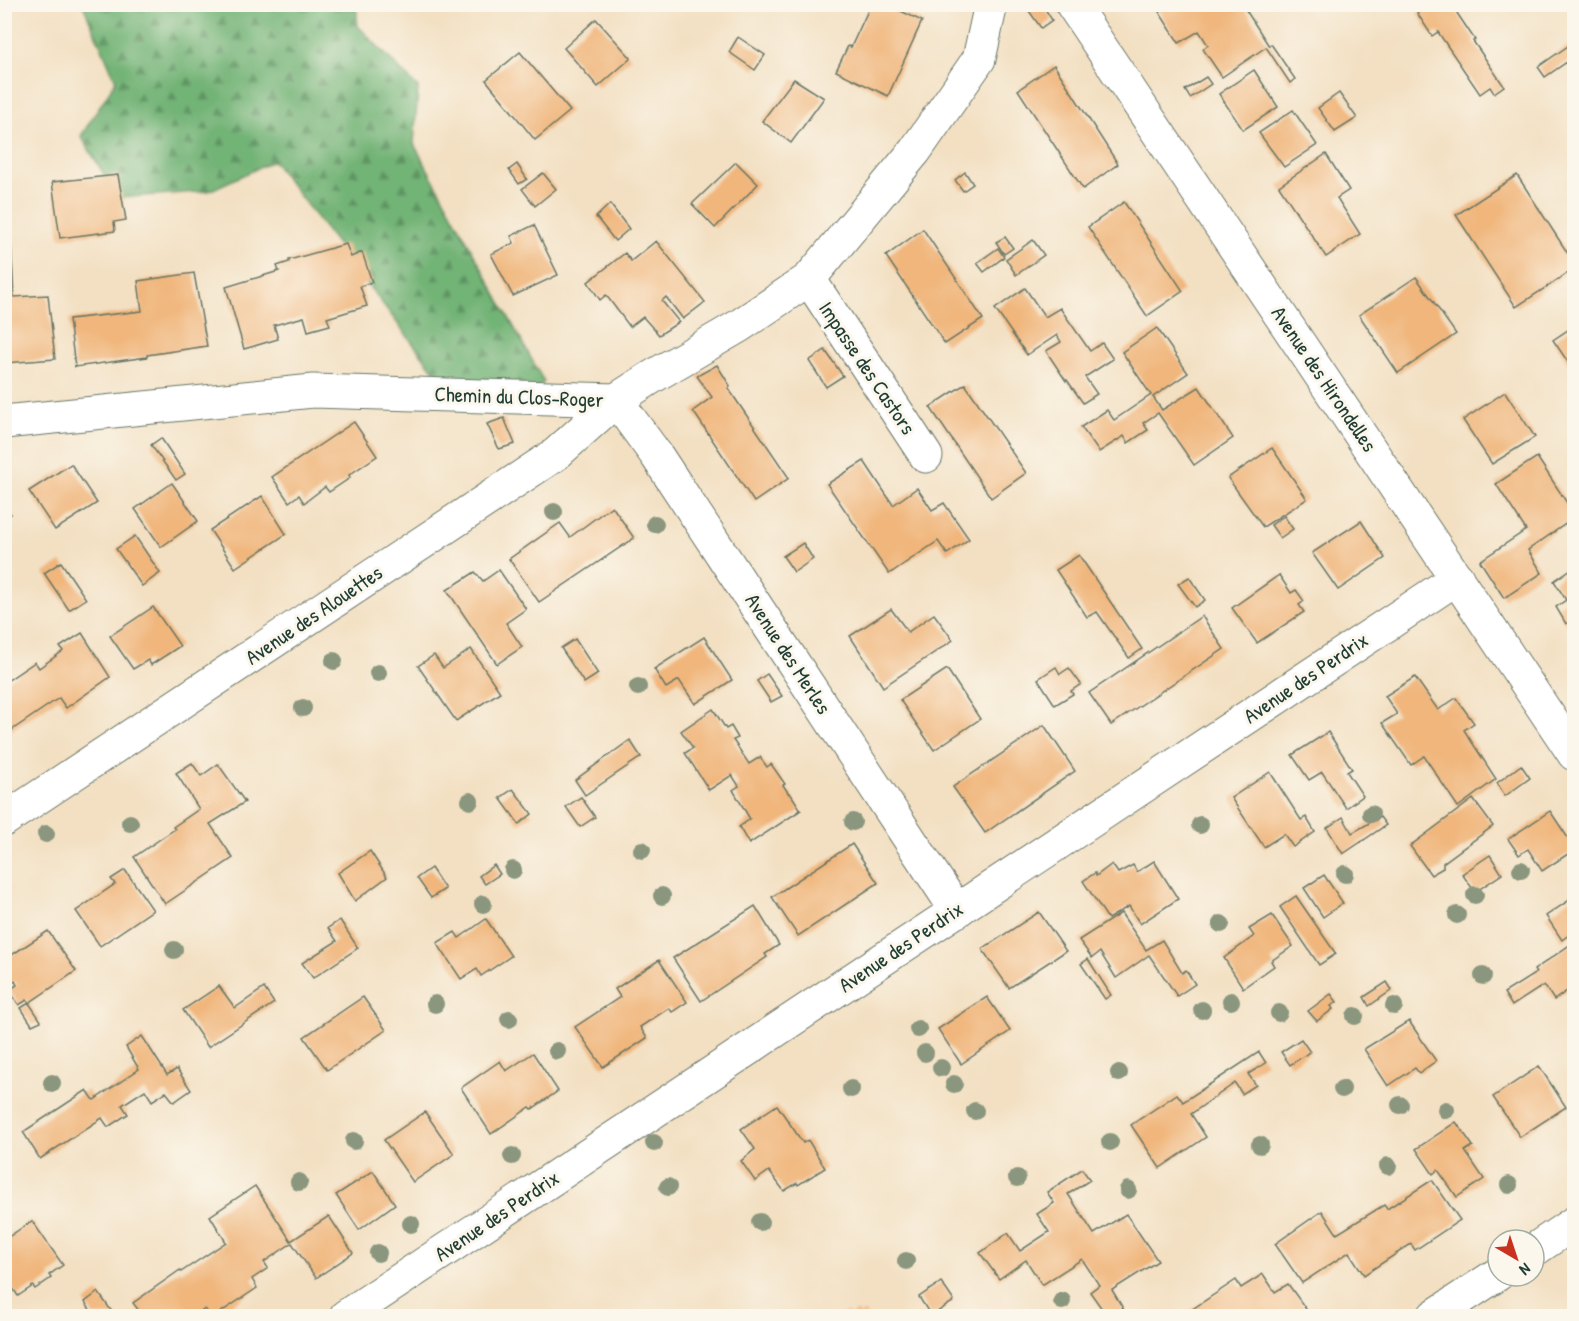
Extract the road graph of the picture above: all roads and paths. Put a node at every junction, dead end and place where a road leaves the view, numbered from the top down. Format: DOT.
graph roads {
  1 [pos="991,4"];
  2 [pos="1072,4"];
  3 [pos="808,279"];
  4 [pos="616,400"];
  5 [pos="4,423"];
  6 [pos="926,456"];
  7 [pos="1457,578"];
  8 [pos="1575,754"];
  9 [pos="4,820"];
  10 [pos="957,910"];
  11 [pos="1575,1223"];
  12 [pos="1546,1242"];
  13 [pos="1486,1282"];
  14 [pos="346,1317"];
  15 [pos="1434,1317"];
  1 -- 3 [label="street, Chemin du Clos-Roger"];
  2 -- 7 [label="street, Avenue des Hirondelles"];
  3 -- 4 [label="street, Chemin du Clos-Roger"];
  3 -- 6 [label="street, Impasse des Castors"];
  4 -- 5 [label="street, Chemin du Clos-Roger"];
  4 -- 9 [label="street, Avenue des Alouettes"];
  4 -- 10 [label="street, Avenue des Merles"];
  7 -- 8 [label="street, Avenue des Hirondelles"];
  7 -- 10 [label="street, Avenue des Perdrix"];
  10 -- 14 [label="street, Avenue des Perdrix"];
  11 -- 12 [label="street"];
  13 -- 15 [label="street"];
}
